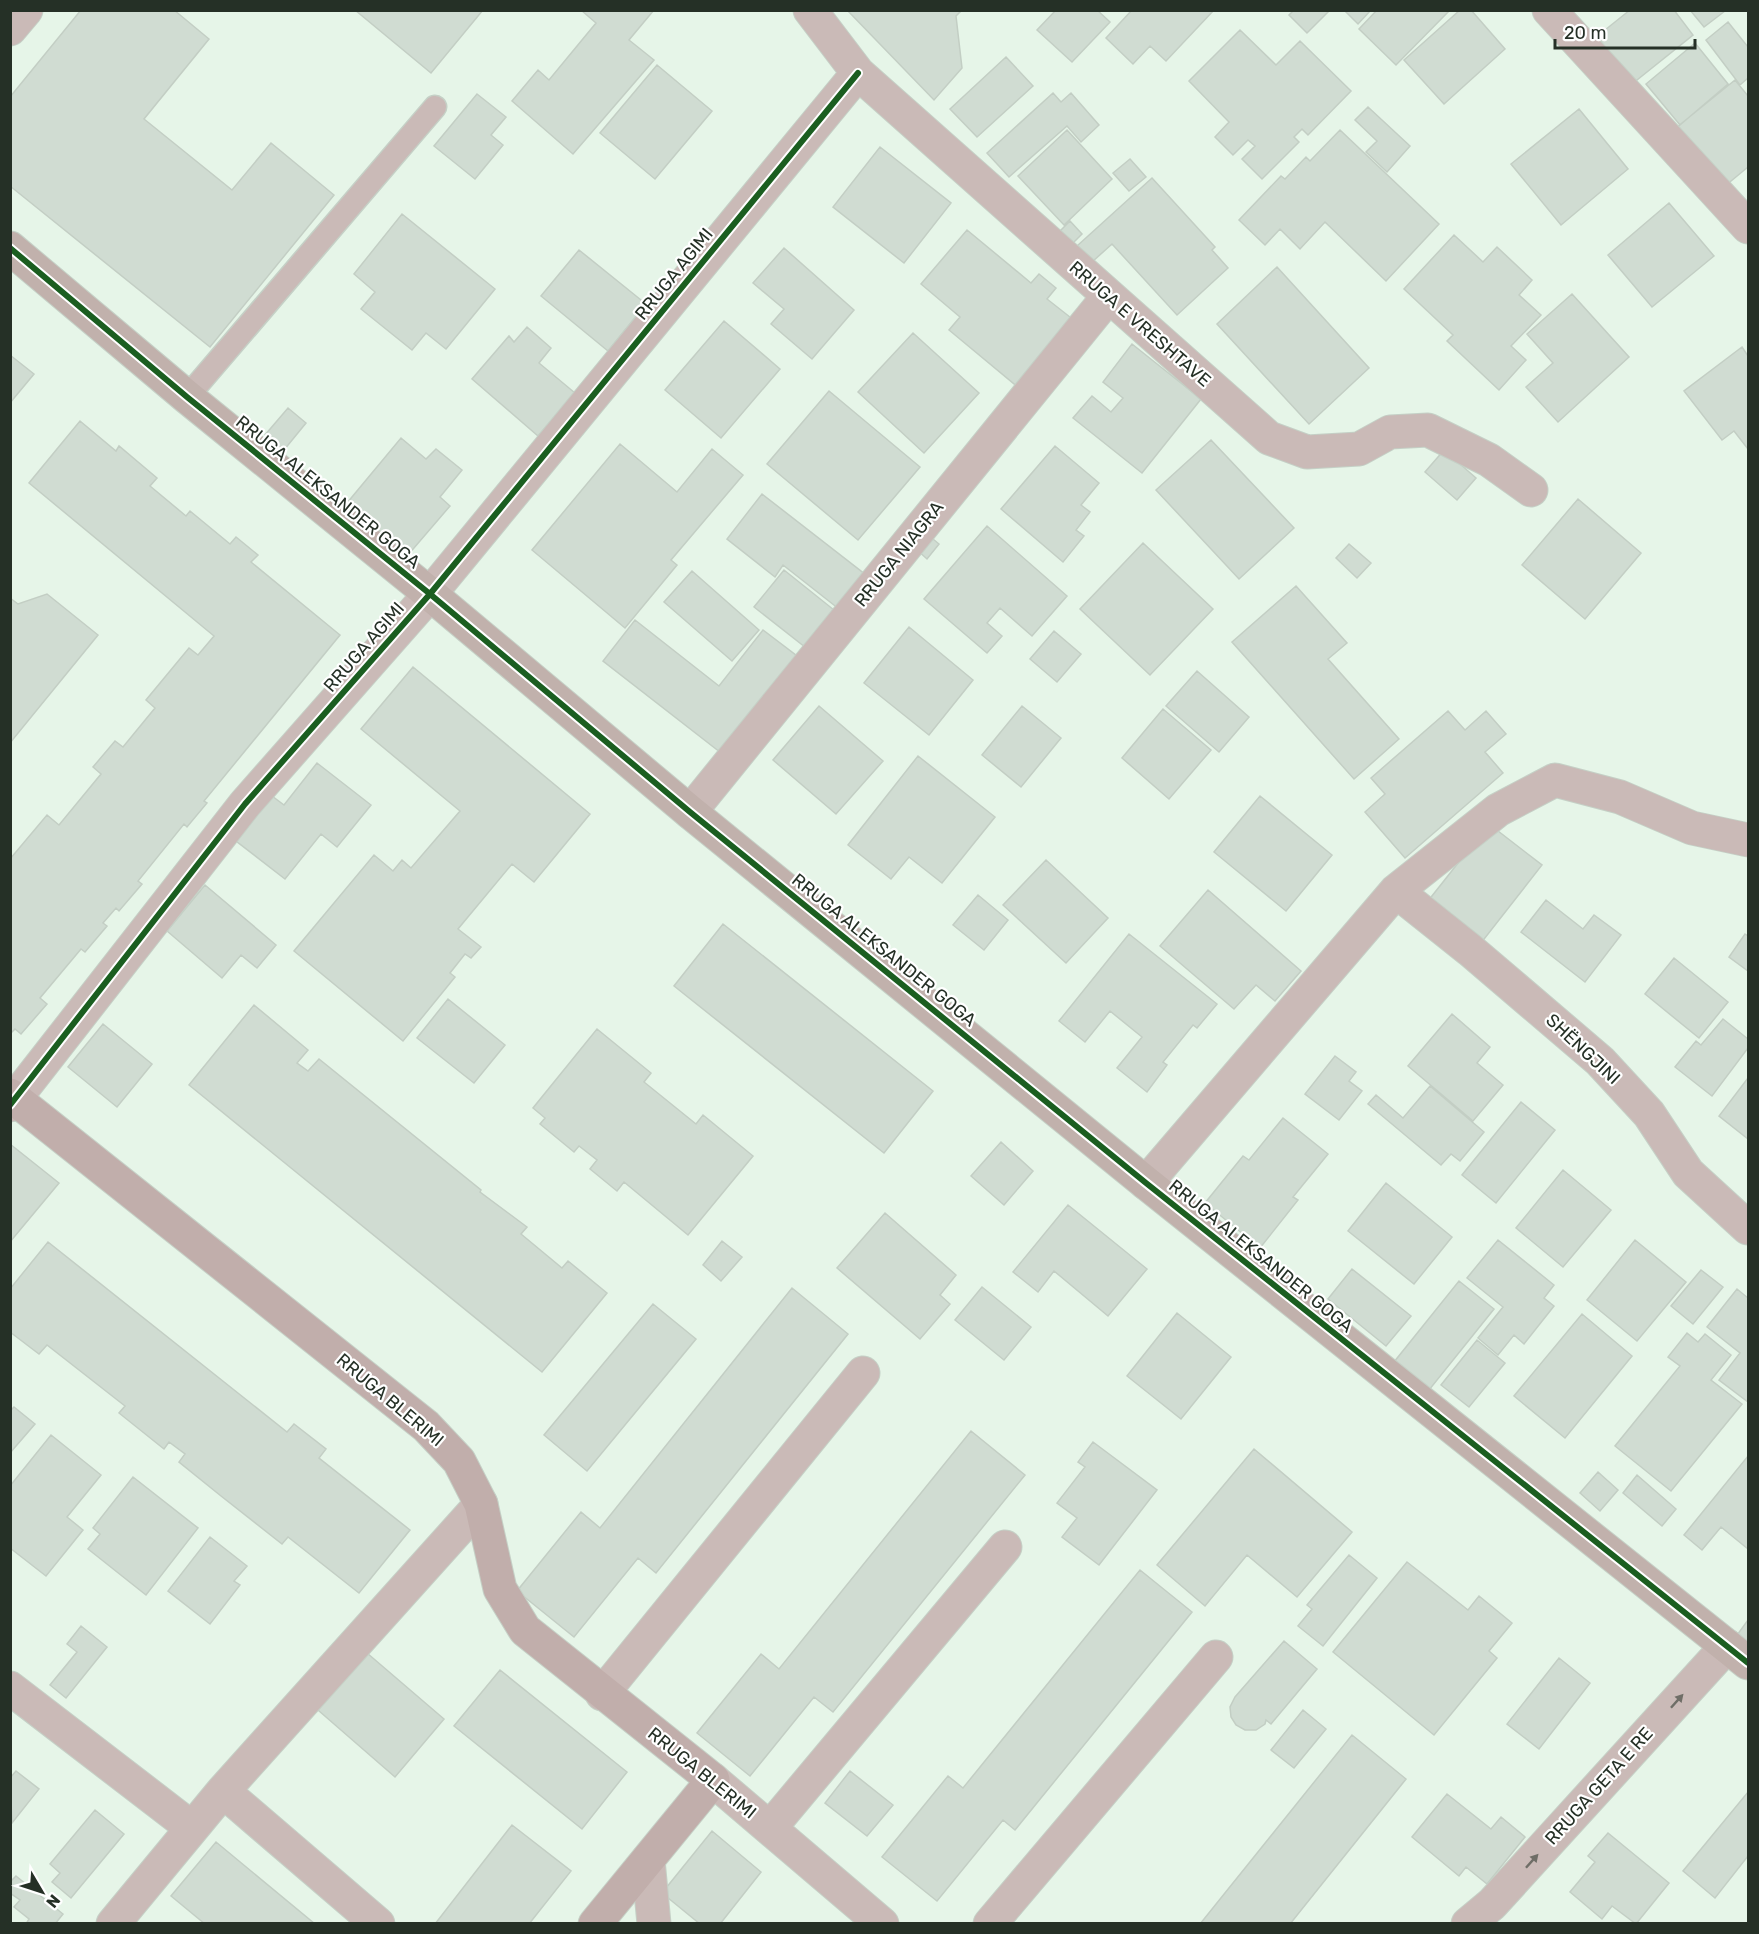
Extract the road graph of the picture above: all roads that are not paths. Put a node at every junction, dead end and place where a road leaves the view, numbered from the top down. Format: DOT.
graph roads {
  1 [pos="26,10"];
  2 [pos="810,10"];
  3 [pos="1549,10"];
  4 [pos="10,29"];
  5 [pos="858,73"];
  6 [pos="435,107"];
  7 [pos="1745,217"];
  8 [pos="10,248"];
  9 [pos="1108,297"];
  10 [pos="187,398"];
  11 [pos="1531,490"];
  12 [pos="430,594"];
  13 [pos="690,812"];
  14 [pos="1749,840"];
  15 [pos="1396,891"];
  16 [pos="12,1100"];
  17 [pos="1146,1184"];
  18 [pos="1749,1228"];
  19 [pos="862,1373"];
  20 [pos="481,1504"];
  21 [pos="1005,1547"];
  22 [pos="1738,1655"];
  23 [pos="1216,1657"];
  24 [pos="10,1688"];
  25 [pos="602,1694"];
  26 [pos="713,1780"];
  27 [pos="223,1791"];
  28 [pos="192,1828"];
  29 [pos="770,1828"];
  30 [pos="648,1860"];
  31 [pos="1480,1914"];
  32 [pos="113,1923"];
  33 [pos="378,1923"];
  34 [pos="595,1923"];
  35 [pos="654,1923"];
  36 [pos="882,1923"];
  37 [pos="990,1923"];
  1 -- 4 [label="street"];
  2 -- 5 [label="street, RRUGA E VRESHTAVE"];
  3 -- 7 [label="street"];
  5 -- 9 [label="street, RRUGA E VRESHTAVE"];
  5 -- 12 [label="street, RRUGA AGIMI"];
  6 -- 10 [label="lane"];
  8 -- 10 [label="main road, RRUGA ALEKSANDER GOGA"];
  9 -- 11 [label="street, RRUGA E VRESHTAVE"];
  9 -- 13 [label="street, RRUGA NIAGRA"];
  10 -- 12 [label="main road, RRUGA ALEKSANDER GOGA"];
  12 -- 13 [label="main road, RRUGA ALEKSANDER GOGA"];
  12 -- 16 [label="street, RRUGA AGIMI"];
  13 -- 17 [label="main road, RRUGA ALEKSANDER GOGA"];
  14 -- 15 [label="street"];
  15 -- 17 [label="street"];
  15 -- 18 [label="street, SHËNGJINI"];
  16 -- 20 [label="street, RRUGA BLERIMI"];
  17 -- 22 [label="main road, RRUGA ALEKSANDER GOGA"];
  19 -- 25 [label="street"];
  20 -- 25 [label="street, RRUGA BLERIMI"];
  20 -- 27 [label="street"];
  21 -- 29 [label="street"];
  31 -- 22 [label="street, RRUGA GETA E RE, one-way"];
  23 -- 37 [label="street"];
  24 -- 28 [label="street"];
  25 -- 26 [label="street, RRUGA BLERIMI"];
  26 -- 29 [label="street, RRUGA BLERIMI"];
  26 -- 30 [label="street"];
  27 -- 28 [label="street"];
  27 -- 33 [label="street"];
  28 -- 32 [label="street"];
  29 -- 36 [label="street, RRUGA BLERIMI"];
  30 -- 34 [label="street"];
  30 -- 35 [label="street"];
}
